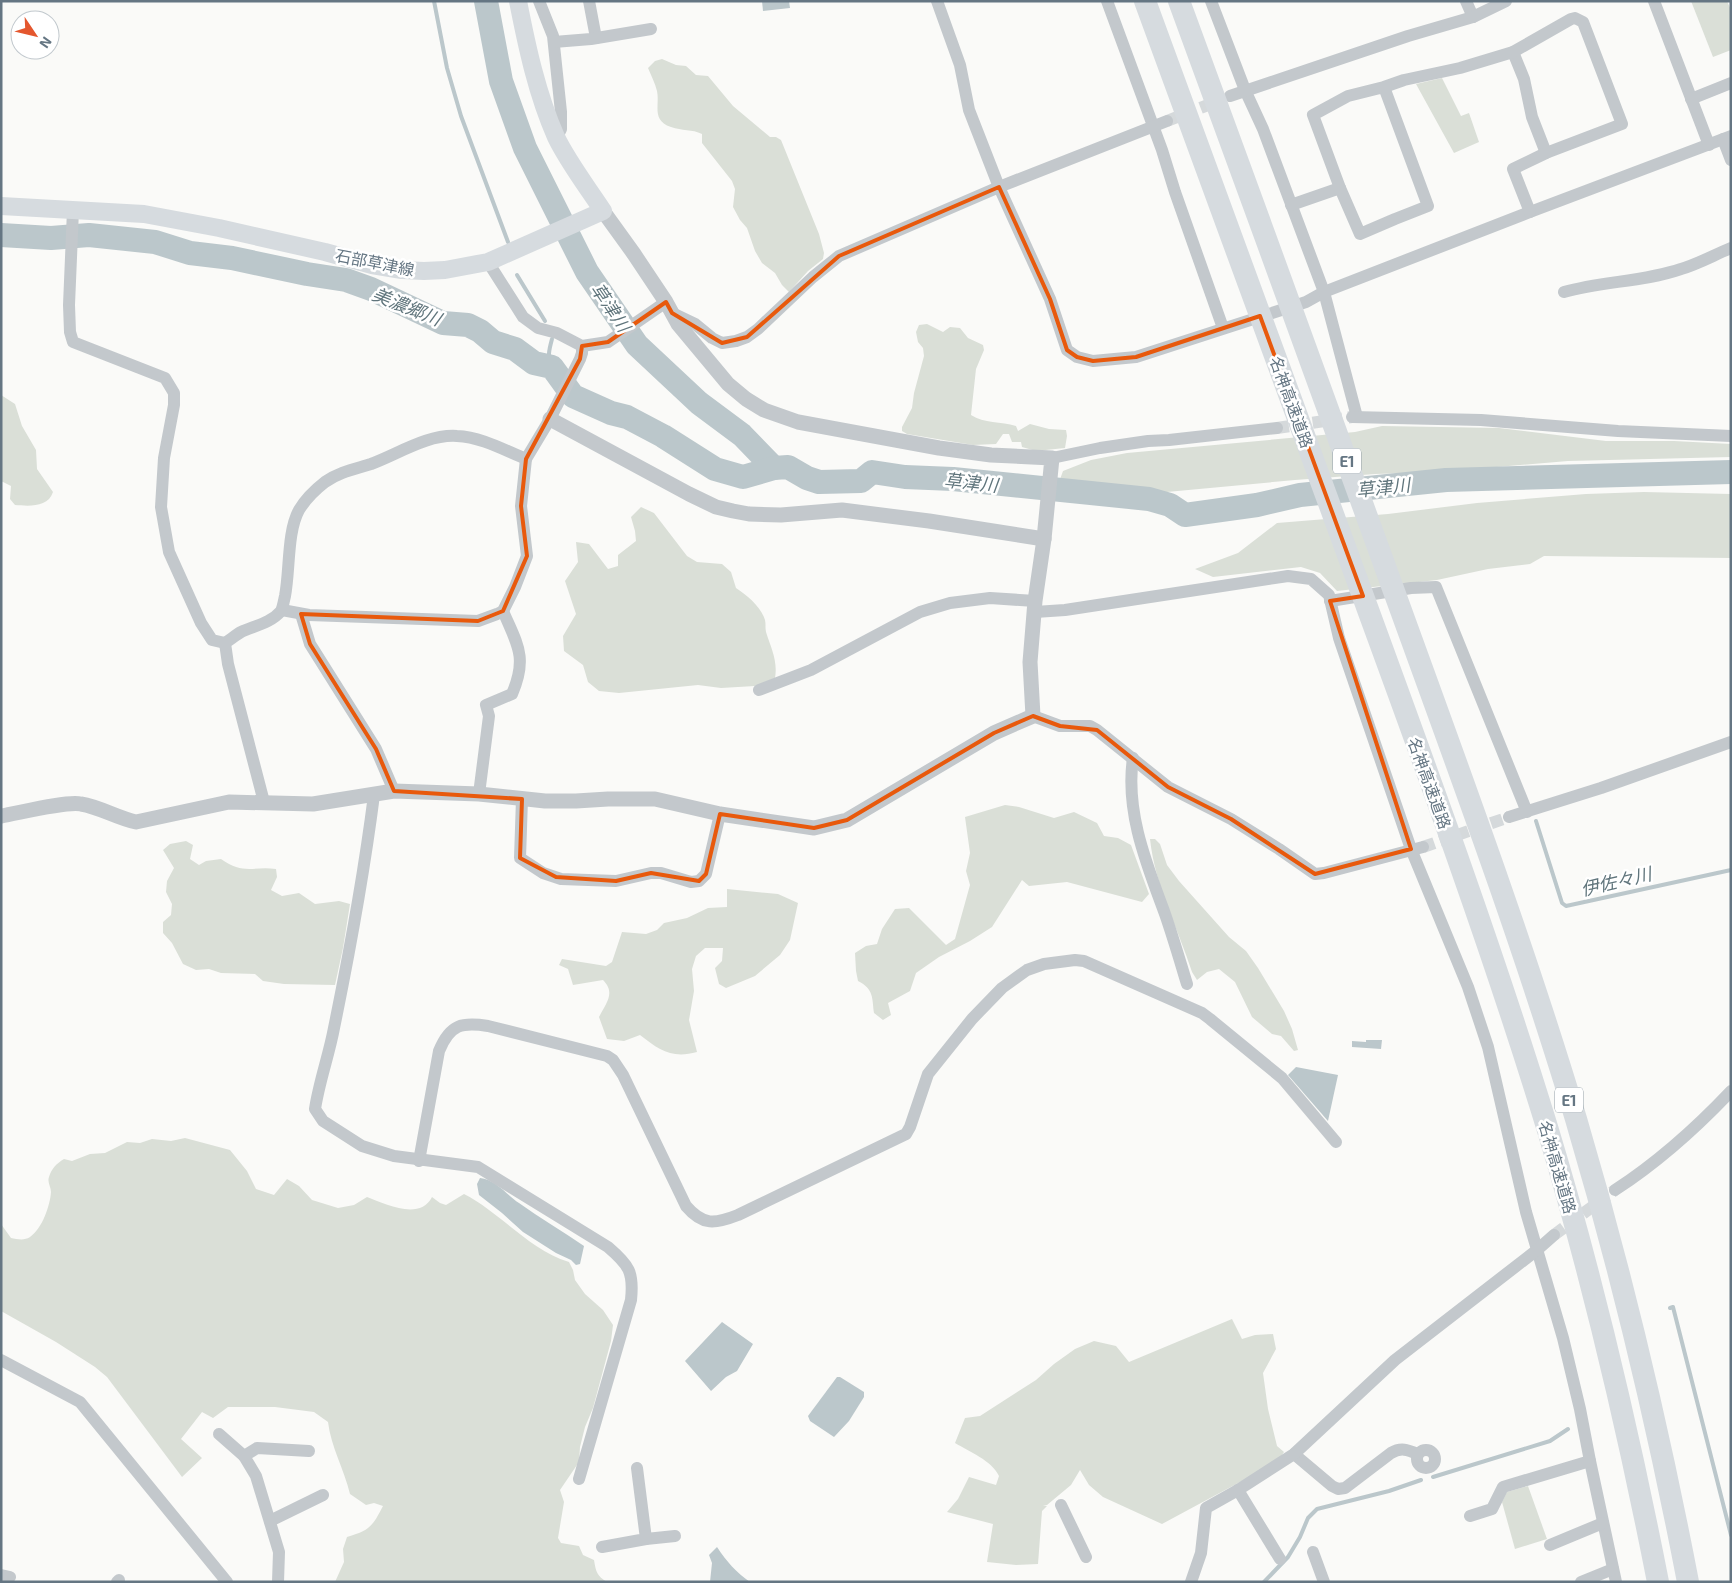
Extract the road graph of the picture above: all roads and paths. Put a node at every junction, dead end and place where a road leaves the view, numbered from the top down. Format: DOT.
graph roads {
  1 [pos="518,1"];
  2 [pos="539,1"];
  3 [pos="589,1"];
  4 [pos="937,1"];
  5 [pos="1107,1"];
  6 [pos="1144,1"];
  7 [pos="1178,1"];
  8 [pos="1210,1"];
  9 [pos="1466,1"];
  10 [pos="1506,1"];
  11 [pos="1654,1"];
  12 [pos="1473,17"];
  13 [pos="651,29"];
  14 [pos="596,38"];
  15 [pos="554,42"];
  16 [pos="1513,52"];
  17 [pos="1731,83"];
  18 [pos="1384,87"];
  19 [pos="1245,90"];
  20 [pos="1230,96"];
  21 [pos="1691,99"];
  22 [pos="1167,121"];
  23 [pos="1153,126"];
  24 [pos="557,138"];
  25 [pos="1727,138"];
  26 [pos="1709,145"];
  27 [pos="1546,153"];
  28 [pos="1731,160"];
  29 [pos="999,187"];
  30 [pos="1340,188"];
  31 [pos="1291,205"];
  32 [pos="1,206"];
  33 [pos="603,211"];
  34 [pos="1530,212"];
  35 [pos="73,215"];
  36 [pos="1731,248"];
  37 [pos="488,262"];
  38 [pos="1324,292"];
  39 [pos="1564,292"];
  40 [pos="669,308"];
  41 [pos="1223,328"];
  42 [pos="582,346"];
  43 [pos="554,412"];
  44 [pos="1277,428"];
  45 [pos="1731,436"];
  46 [pos="1052,458"];
  47 [pos="526,459"];
  48 [pos="1044,534"];
  49 [pos="1330,601"];
  50 [pos="1036,602"];
  51 [pos="282,610"];
  52 [pos="502,611"];
  53 [pos="301,614"];
  54 [pos="225,643"];
  55 [pos="759,690"];
  56 [pos="1033,716"];
  57 [pos="1731,742"];
  58 [pos="1133,758"];
  59 [pos="394,791"];
  60 [pos="479,794"];
  61 [pos="374,795"];
  62 [pos="522,799"];
  63 [pos="264,802"];
  64 [pos="1527,812"];
  65 [pos="720,814"];
  66 [pos="1,816"];
  67 [pos="1509,817"];
  68 [pos="1417,848"];
  69 [pos="1187,984"];
  70 [pos="1731,1091"];
  71 [pos="1336,1142"];
  72 [pos="419,1160"];
  73 [pos="1615,1190"];
  74 [pos="1554,1235"];
  75 [pos="1536,1250"];
  76 [pos="1,1360"];
  77 [pos="218,1434"];
  78 [pos="309,1451"];
  79 [pos="1294,1454"];
  80 [pos="1418,1454"];
  81 [pos="244,1456"];
  82 [pos="1590,1461"];
  83 [pos="636,1468"];
  84 [pos="578,1479"];
  85 [pos="1238,1490"];
  86 [pos="323,1494"];
  87 [pos="1061,1505"];
  88 [pos="1470,1516"];
  89 [pos="270,1521"];
  90 [pos="1603,1523"];
  91 [pos="675,1536"];
  92 [pos="646,1539"];
  93 [pos="1550,1545"];
  94 [pos="602,1547"];
  95 [pos="1313,1552"];
  96 [pos="1086,1557"];
  97 [pos="1280,1559"];
  98 [pos="1613,1569"];
  99 [pos="227,1582"];
  100 [pos="278,1582"];
  101 [pos="1191,1582"];
  102 [pos="1324,1582"];
  103 [pos="1581,1582"];
  104 [pos="1616,1582"];
  105 [pos="1658,1582"];
  106 [pos="1688,1582"];
  1 -- 24 [label="main road"];
  2 -- 15 [label="street"];
  3 -- 14 [label="street"];
  4 -- 29 [label="street"];
  5 -- 23 [label="street"];
  6 -- 105 [label="highway, 名神高速道路 / E1"];
  7 -- 106 [label="highway, 名神高速道路 / E1"];
  8 -- 19 [label="street"];
  9 -- 12 [label="street"];
  10 -- 12 [label="street"];
  11 -- 21 [label="street"];
  12 -- 19 [label="street"];
  13 -- 14 [label="street"];
  14 -- 15 [label="street"];
  15 -- 24 [label="street"];
  16 -- 18 [label="street"];
  16 -- 27 [label="street"];
  16 -- 27 [label="street"];
  17 -- 21 [label="street"];
  18 -- 30 [label="street"];
  18 -- 30 [label="street"];
  19 -- 20 [label="street"];
  19 -- 31 [label="street"];
  21 -- 26 [label="street"];
  22 -- 23 [label="street"];
  23 -- 29 [label="street"];
  23 -- 41 [label="street"];
  24 -- 33 [label="main road"];
  25 -- 26 [label="street"];
  25 -- 28 [label="street"];
  26 -- 34 [label="street"];
  27 -- 34 [label="street"];
  29 -- 40 [label="street"];
  29 -- 41 [label="street"];
  30 -- 31 [label="street"];
  31 -- 38 [label="street"];
  32 -- 35 [label="main road, 石部草津線"];
  33 -- 37 [label="main road, 石部草津線"];
  33 -- 40 [label="street"];
  34 -- 38 [label="street"];
  35 -- 37 [label="main road, 石部草津線"];
  35 -- 54 [label="street"];
  36 -- 39 [label="street"];
  37 -- 42 [label="street"];
  38 -- 41 [label="street"];
  38 -- 45 [label="street"];
  40 -- 42 [label="street"];
  40 -- 46 [label="street"];
  42 -- 43 [label="street"];
  43 -- 47 [label="street"];
  43 -- 48 [label="street"];
  44 -- 46 [label="street"];
  46 -- 48 [label="street"];
  47 -- 51 [label="street"];
  47 -- 52 [label="street"];
  48 -- 50 [label="street"];
  49 -- 50 [label="street"];
  49 -- 64 [label="street"];
  49 -- 68 [label="street"];
  50 -- 55 [label="street"];
  50 -- 56 [label="street"];
  51 -- 53 [label="street"];
  51 -- 54 [label="street"];
  52 -- 53 [label="street"];
  52 -- 60 [label="street"];
  53 -- 59 [label="street"];
  54 -- 63 [label="street"];
  56 -- 58 [label="street"];
  56 -- 65 [label="street"];
  57 -- 64 [label="street"];
  58 -- 68 [label="street"];
  58 -- 69 [label="street"];
  59 -- 60 [label="street"];
  59 -- 61 [label="street"];
  60 -- 62 [label="street"];
  61 -- 63 [label="street"];
  61 -- 72 [label="street"];
  62 -- 65 [label="street"];
  62 -- 65 [label="street"];
  63 -- 66 [label="street"];
  64 -- 67 [label="street"];
  68 -- 75 [label="street"];
  70 -- 73 [label="street"];
  71 -- 72 [label="street"];
  72 -- 84 [label="street"];
  74 -- 75 [label="street"];
  75 -- 79 [label="street"];
  75 -- 82 [label="street"];
  76 -- 99 [label="street"];
  77 -- 81 [label="street"];
  78 -- 81 [label="street"];
  79 -- 80 [label="street"];
  79 -- 85 [label="street"];
  81 -- 89 [label="street"];
  82 -- 88 [label="street"];
  82 -- 90 [label="street"];
  83 -- 92 [label="street"];
  85 -- 97 [label="street"];
  85 -- 101 [label="street"];
  86 -- 89 [label="street"];
  87 -- 96 [label="street"];
  89 -- 100 [label="street"];
  90 -- 93 [label="street"];
  90 -- 98 [label="street"];
  91 -- 92 [label="street"];
  92 -- 94 [label="street"];
  95 -- 102 [label="street"];
  98 -- 103 [label="street"];
  98 -- 104 [label="street"];
}
